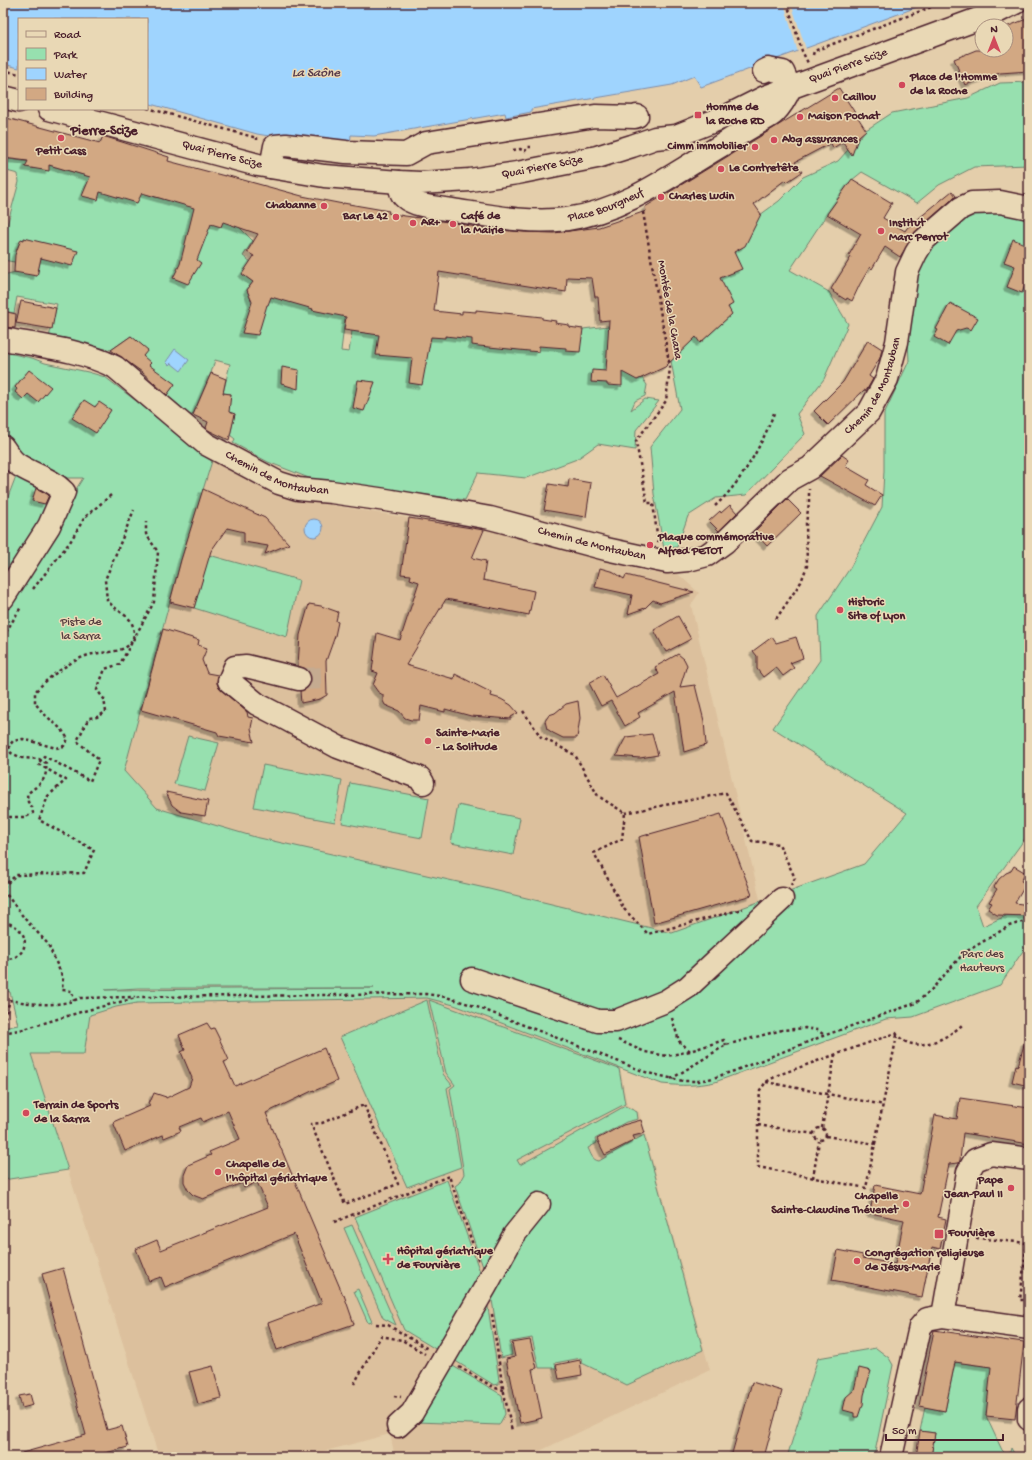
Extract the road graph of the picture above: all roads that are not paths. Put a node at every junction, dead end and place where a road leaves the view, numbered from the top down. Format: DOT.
graph roads {
  1 [pos="1015,3"];
  2 [pos="764,71"];
  3 [pos="790,88"];
  4 [pos="3,97"];
  5 [pos="18,101"];
  6 [pos="53,110"];
  7 [pos="637,116"];
  8 [pos="271,167"];
  9 [pos="399,182"];
  10 [pos="1029,208"];
  11 [pos="3,339"];
  12 [pos="3,447"];
  13 [pos="12,602"];
  14 [pos="299,679"];
  15 [pos="423,783"];
  16 [pos="782,899"];
  17 [pos="472,979"];
  18 [pos="1029,1159"];
  19 [pos="539,1204"];
  20 [pos="943,1316"];
  21 [pos="1029,1328"];
  22 [pos="1029,1408"];
  23 [pos="1029,1419"];
  24 [pos="398,1426"];
  25 [pos="891,1457"];
  1 -- 3 [label="street, Quai Pierre Scize"];
  2 -- 3 [label="street"];
  3 -- 9 [label="street, Quai Pierre Scize"];
  3 -- 9 [label="street, Place Bourgneuf"];
  4 -- 5 [label="street"];
  6 -- 8 [label="street, Quai Pierre Scize"];
  7 -- 8 [label="street"];
  8 -- 9 [label="street, Quai Pierre Scize"];
  10 -- 11 [label="street, Chemin de Montauban"];
  12 -- 13 [label="street"];
  14 -- 15 [label="street"];
  16 -- 17 [label="street"];
  18 -- 20 [label="street"];
  19 -- 24 [label="street"];
  20 -- 21 [label="street"];
  20 -- 25 [label="street"];
  22 -- 23 [label="street"];
}
